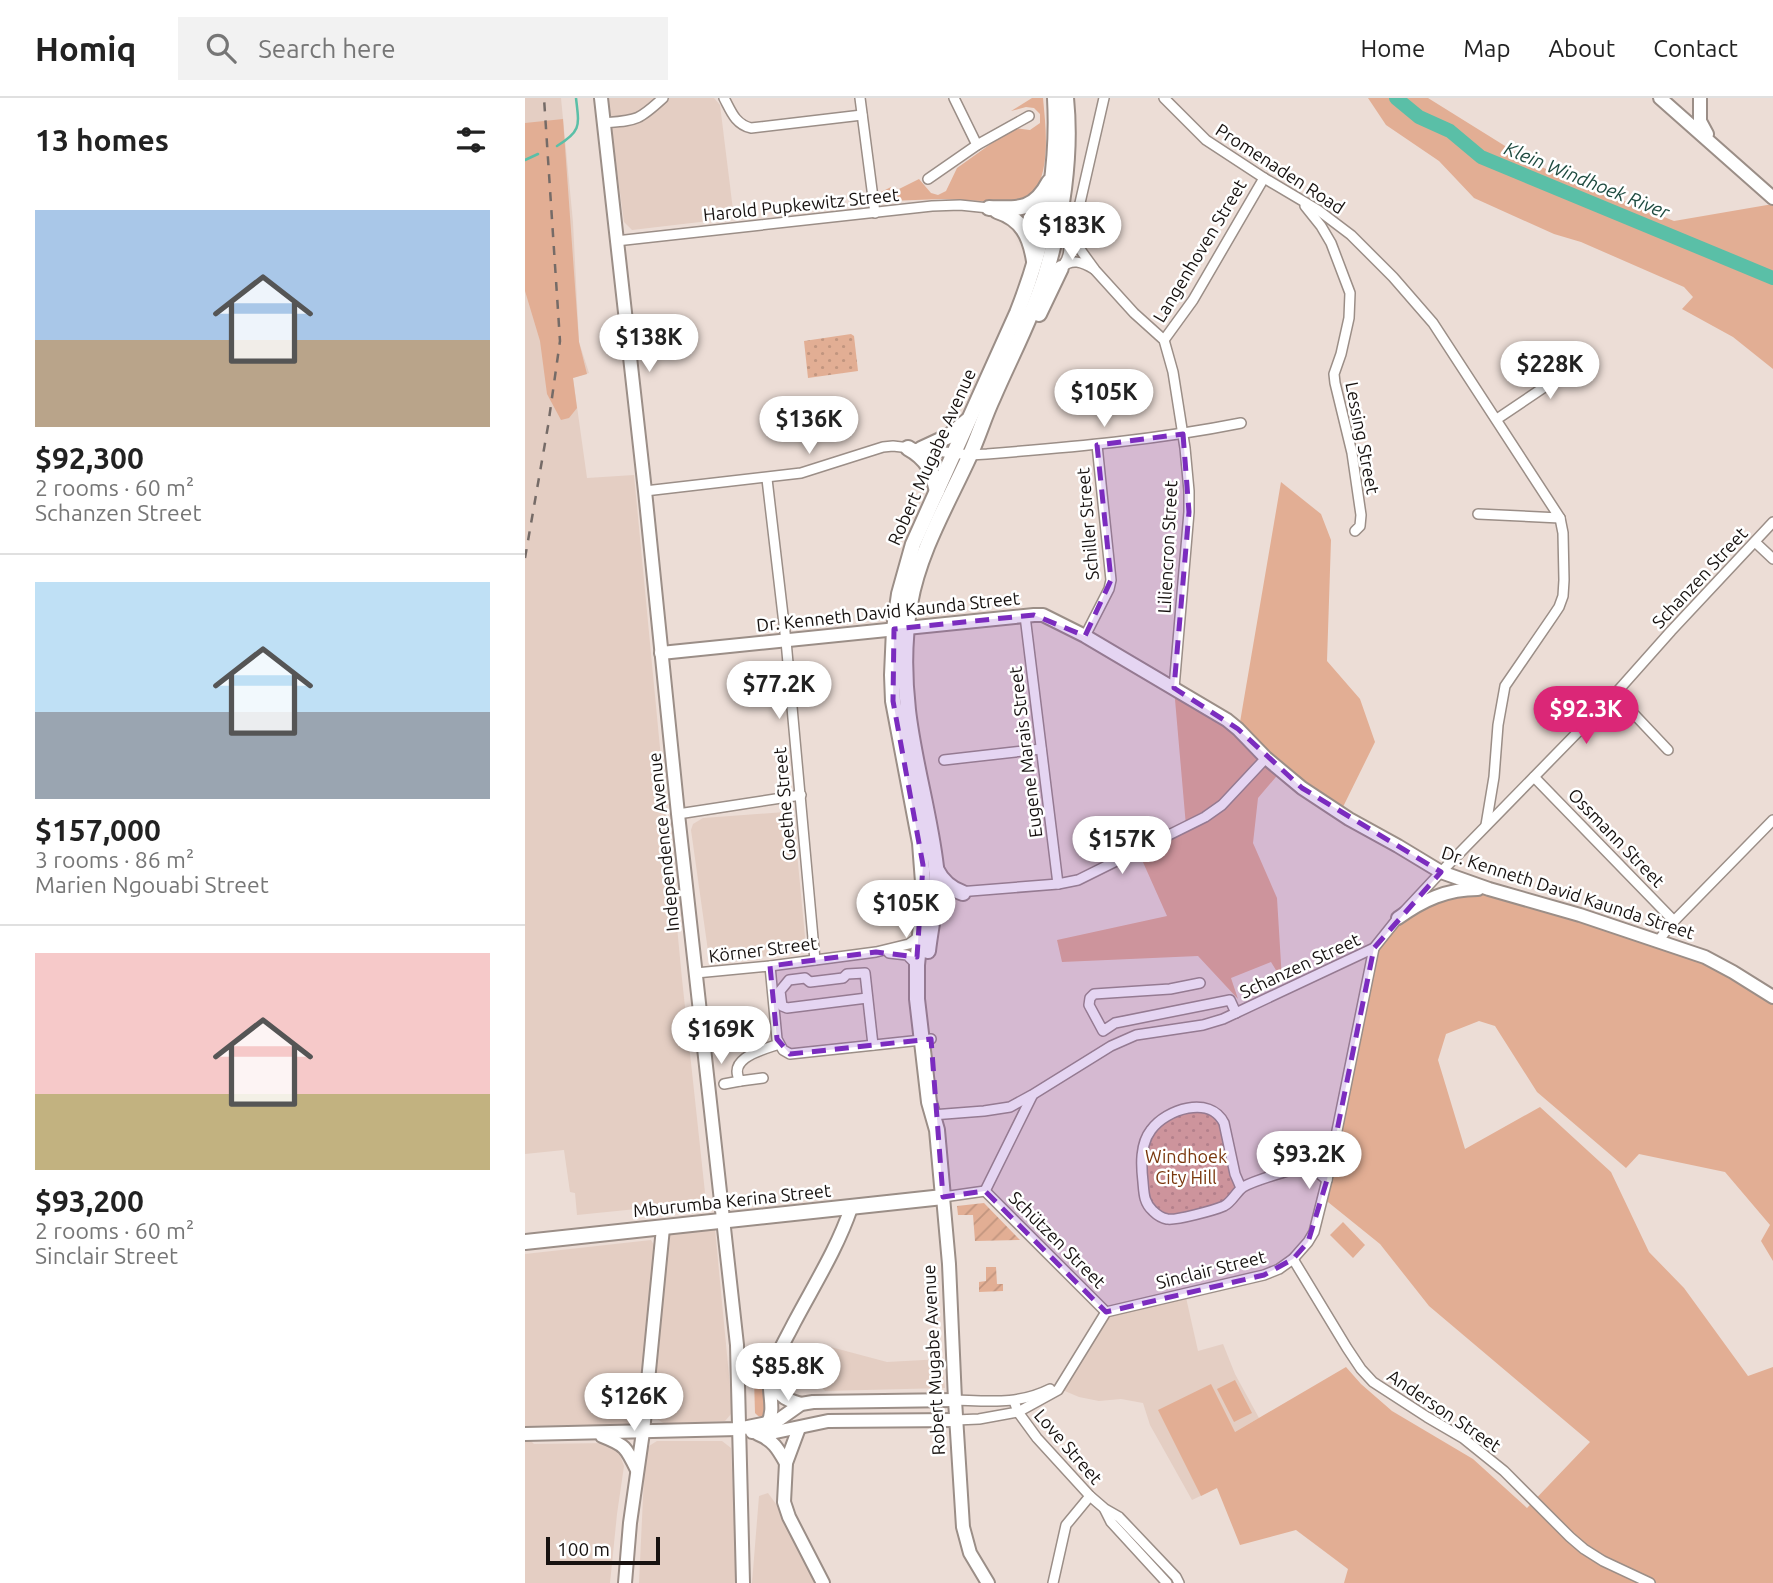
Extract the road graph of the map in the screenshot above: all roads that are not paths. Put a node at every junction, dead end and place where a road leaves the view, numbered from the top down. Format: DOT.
graph roads {
  1 [pos="601,98"];
  2 [pos="663,98"];
  3 [pos="724,98"];
  4 [pos="860,98"];
  5 [pos="954,98"];
  6 [pos="1104,98"];
  7 [pos="1164,98"];
  8 [pos="1700,98"];
  9 [pos="1065,100"];
  10 [pos="1667,100"];
  11 [pos="862,115"];
  12 [pos="1029,116"];
  13 [pos="604,123"];
  14 [pos="1711,143"];
  15 [pos="977,145"];
  16 [pos="1052,173"];
  17 [pos="1263,178"];
  18 [pos="928,179"];
  19 [pos="1297,197"];
  20 [pos="1773,198"];
  21 [pos="989,208"];
  22 [pos="875,212"];
  23 [pos="1077,216"];
  24 [pos="1055,234"];
  25 [pos="616,241"];
  26 [pos="1034,265"];
  27 [pos="1061,268"];
  28 [pos="1095,270"];
  29 [pos="1164,341"];
  30 [pos="1586,359"];
  31 [pos="991,402"];
  32 [pos="970,418"];
  33 [pos="1497,419"];
  34 [pos="1241,423"];
  35 [pos="1183,434"];
  36 [pos="1097,445"];
  37 [pos="914,449"];
  38 [pos="953,454"];
  39 [pos="970,455"];
  40 [pos="767,479"];
  41 [pos="645,491"];
  42 [pos="937,491"];
  43 [pos="1478,514"];
  44 [pos="1560,518"];
  45 [pos="1773,522"];
  46 [pos="1355,531"];
  47 [pos="1755,542"];
  48 [pos="1773,559"];
  49 [pos="1025,616"];
  50 [pos="900,629"];
  51 [pos="1085,636"];
  52 [pos="786,641"];
  53 [pos="661,653"];
  54 [pos="1174,688"];
  55 [pos="1615,694"];
  56 [pos="1041,749"];
  57 [pos="1668,750"];
  58 [pos="1266,758"];
  59 [pos="944,760"];
  60 [pos="1494,777"];
  61 [pos="1534,777"];
  62 [pos="801,795"];
  63 [pos="1506,805"];
  64 [pos="678,814"];
  65 [pos="1773,820"];
  66 [pos="1486,825"];
  67 [pos="936,869"];
  68 [pos="1441,872"];
  69 [pos="1058,884"];
  70 [pos="1489,889"];
  71 [pos="936,893"];
  72 [pos="960,893"];
  73 [pos="928,914"];
  74 [pos="1398,918"];
  75 [pos="1674,921"];
  76 [pos="921,935"];
  77 [pos="1658,942"];
  78 [pos="1374,948"];
  79 [pos="876,952"];
  80 [pos="815,960"];
  81 [pos="917,965"];
  82 [pos="769,966"];
  83 [pos="696,974"];
  84 [pos="1200,983"];
  85 [pos="1773,997"];
  86 [pos="867,998"];
  87 [pos="1236,1013"];
  88 [pos="1103,1031"];
  89 [pos="926,1040"];
  90 [pos="873,1045"];
  91 [pos="1111,1046"];
  92 [pos="781,1047"];
  93 [pos="763,1079"];
  94 [pos="740,1081"];
  95 [pos="724,1084"];
  96 [pos="1032,1095"];
  97 [pos="935,1115"];
  98 [pos="1327,1180"];
  99 [pos="1241,1188"];
  100 [pos="985,1191"];
  101 [pos="943,1197"];
  102 [pos="851,1208"];
  103 [pos="723,1221"];
  104 [pos="663,1228"];
  105 [pos="525,1242"];
  106 [pos="1293,1259"];
  107 [pos="1106,1312"];
  108 [pos="775,1364"];
  109 [pos="1061,1385"];
  110 [pos="955,1400"];
  111 [pos="1014,1401"];
  112 [pos="874,1402"];
  113 [pos="801,1404"];
  114 [pos="1018,1412"];
  115 [pos="956,1420"];
  116 [pos="872,1421"];
  117 [pos="767,1424"];
  118 [pos="799,1427"];
  119 [pos="738,1429"];
  120 [pos="643,1433"];
  121 [pos="756,1433"];
  122 [pos="525,1434"];
  123 [pos="596,1434"];
  124 [pos="786,1462"];
  125 [pos="638,1470"];
  126 [pos="1090,1496"];
  127 [pos="1105,1508"];
  128 [pos="625,1583"];
  129 [pos="743,1583"];
  130 [pos="823,1583"];
  131 [pos="988,1583"];
  132 [pos="1053,1583"];
  133 [pos="1167,1583"];
  134 [pos="1179,1583"];
  135 [pos="1650,1583"];
  1 -- 13 [label="street, Independence Avenue"];
  2 -- 13 [label="street"];
  3 -- 11 [label="street"];
  4 -- 11 [label="street"];
  5 -- 15 [label="street"];
  6 -- 23 [label="street"];
  7 -- 17 [label="street, Promenaden Road"];
  8 -- 14 [label="street"];
  9 -- 16 [label="main road, Robert Mugabe Avenue"];
  9 -- 24 [label="main road, Robert Mugabe Avenue"];
  10 -- 14 [label="street"];
  11 -- 22 [label="street"];
  12 -- 15 [label="street"];
  13 -- 25 [label="street, Independence Avenue"];
  14 -- 20 [label="street"];
  15 -- 18 [label="street"];
  16 -- 21 [label="main road"];
  16 -- 24 [label="main road, Robert Mugabe Avenue"];
  17 -- 19 [label="street, Promenaden Road"];
  17 -- 29 [label="street, Langenhoven Street"];
  19 -- 33 [label="street, Promenaden Road"];
  19 -- 46 [label="street, Lessing Street"];
  21 -- 22 [label="street, Harold Pupkewitz Street"];
  21 -- 26 [label="main road"];
  22 -- 25 [label="street, Harold Pupkewitz Street"];
  24 -- 26 [label="main road, Robert Mugabe Avenue"];
  24 -- 27 [label="street"];
  24 -- 28 [label="street"];
  24 -- 31 [label="main road, Robert Mugabe Avenue"];
  25 -- 41 [label="street, Independence Avenue"];
  26 -- 32 [label="main road, Robert Mugabe Avenue"];
  27 -- 28 [label="street"];
  27 -- 31 [label="main road"];
  28 -- 29 [label="street"];
  29 -- 35 [label="street, Liliencron Street"];
  30 -- 33 [label="street"];
  31 -- 39 [label="main road, Robert Mugabe Avenue"];
  32 -- 37 [label="main road"];
  32 -- 38 [label="main road, Robert Mugabe Avenue"];
  33 -- 44 [label="street, Promenaden Road"];
  34 -- 35 [label="street"];
  35 -- 36 [label="street"];
  35 -- 54 [label="street, Liliencron Street"];
  36 -- 39 [label="street"];
  36 -- 51 [label="street, Schiller Street"];
  37 -- 38 [label="street"];
  37 -- 40 [label="street"];
  37 -- 42 [label="main road"];
  38 -- 39 [label="street"];
  38 -- 42 [label="main road, Robert Mugabe Avenue"];
  39 -- 50 [label="main road, Robert Mugabe Avenue"];
  40 -- 41 [label="street"];
  40 -- 52 [label="street, Goethe Street"];
  41 -- 53 [label="street, Independence Avenue"];
  42 -- 50 [label="main road, Robert Mugabe Avenue"];
  43 -- 44 [label="street"];
  44 -- 60 [label="street, Promenaden Road"];
  45 -- 47 [label="street, Schanzen Street"];
  47 -- 48 [label="street"];
  47 -- 55 [label="street, Schanzen Street"];
  49 -- 50 [label="street, Dr. Kenneth David Kaunda Street"];
  49 -- 51 [label="street, Dr. Kenneth David Kaunda Street"];
  49 -- 56 [label="street, Eugene Marais Street"];
  50 -- 52 [label="street, Dr. Kenneth David Kaunda Street"];
  50 -- 67 [label="main road, Robert Mugabe Avenue"];
  50 -- 73 [label="main road, Robert Mugabe Avenue"];
  51 -- 54 [label="street, Dr. Kenneth David Kaunda Street"];
  52 -- 53 [label="street, Dr. Kenneth David Kaunda Street"];
  52 -- 62 [label="street, Goethe Street"];
  53 -- 64 [label="street, Independence Avenue"];
  54 -- 58 [label="street, Dr. Kenneth David Kaunda Street"];
  55 -- 57 [label="street"];
  55 -- 61 [label="street, Schanzen Street"];
  56 -- 59 [label="street"];
  56 -- 69 [label="street, Eugene Marais Street"];
  58 -- 68 [label="street, Dr. Kenneth David Kaunda Street"];
  58 -- 69 [label="street"];
  60 -- 63 [label="street, Promenaden Road"];
  60 -- 66 [label="street, Promenaden Road"];
  61 -- 63 [label="street, Schanzen Street"];
  61 -- 75 [label="street, Ossmann Street"];
  62 -- 64 [label="street"];
  62 -- 80 [label="street, Goethe Street"];
  63 -- 66 [label="street, Schanzen Street"];
  64 -- 83 [label="street, Independence Avenue"];
  65 -- 75 [label="street"];
  66 -- 68 [label="street, Schanzen Street"];
  67 -- 71 [label="main road, Robert Mugabe Avenue"];
  67 -- 72 [label="main road"];
  68 -- 70 [label="street, Dr. Kenneth David Kaunda Street"];
  68 -- 74 [label="street, Schanzen Street"];
  69 -- 72 [label="street"];
  70 -- 74 [label="street"];
  70 -- 77 [label="street, Dr. Kenneth David Kaunda Street"];
  71 -- 72 [label="street"];
  71 -- 73 [label="main road, Robert Mugabe Avenue"];
  72 -- 73 [label="main road"];
  73 -- 76 [label="main road, Robert Mugabe Avenue"];
  73 -- 89 [label="main road, Robert Mugabe Avenue"];
  74 -- 78 [label="street, Schanzen Street"];
  75 -- 77 [label="street"];
  76 -- 79 [label="street, Körner Street"];
  76 -- 81 [label="main road, Robert Mugabe Avenue"];
  77 -- 85 [label="street, Dr. Kenneth David Kaunda Street"];
  78 -- 87 [label="street, Schanzen Street"];
  78 -- 98 [label="street, Sinclair Street"];
  79 -- 80 [label="street, Körner Street"];
  79 -- 81 [label="street, Körner Street"];
  80 -- 82 [label="street, Körner Street"];
  81 -- 89 [label="main road, Robert Mugabe Avenue"];
  82 -- 83 [label="street, Körner Street"];
  82 -- 92 [label="street"];
  83 -- 103 [label="street, Independence Avenue"];
  84 -- 88 [label="street"];
  86 -- 86 [label="street"];
  86 -- 90 [label="street"];
  87 -- 88 [label="street"];
  87 -- 91 [label="street, Schanzen Street"];
  88 -- 91 [label="street"];
  89 -- 90 [label="street"];
  89 -- 97 [label="main road, Robert Mugabe Avenue"];
  90 -- 92 [label="street"];
  91 -- 96 [label="street, Schanzen Street"];
  92 -- 94 [label="street"];
  93 -- 94 [label="street"];
  94 -- 95 [label="street"];
  96 -- 97 [label="street, Schanzen Street"];
  96 -- 100 [label="street"];
  97 -- 101 [label="main road, Robert Mugabe Avenue"];
  98 -- 99 [label="street"];
  98 -- 106 [label="street, Sinclair Street"];
  99 -- 99 [label="street"];
  100 -- 101 [label="street, Schützen Street"];
  100 -- 107 [label="street, Schützen Street"];
  101 -- 102 [label="main road, Mburumba Kerina Street"];
  101 -- 110 [label="street, Robert Mugabe Avenue"];
  102 -- 103 [label="main road, Mburumba Kerina Street"];
  102 -- 108 [label="street"];
  103 -- 104 [label="main road, Mburumba Kerina Street"];
  103 -- 119 [label="street, Independence Avenue"];
  104 -- 105 [label="main road, Mburumba Kerina Street"];
  104 -- 120 [label="street"];
  106 -- 107 [label="street, Sinclair Street"];
  106 -- 135 [label="street, Anderson Street"];
  107 -- 109 [label="street"];
  108 -- 113 [label="street"];
  108 -- 117 [label="street"];
  109 -- 111 [label="street"];
  109 -- 114 [label="street"];
  110 -- 111 [label="street"];
  110 -- 112 [label="street"];
  110 -- 115 [label="street, Robert Mugabe Avenue"];
  111 -- 114 [label="street, Love Street"];
  112 -- 113 [label="street"];
  112 -- 116 [label="street"];
  113 -- 117 [label="street"];
  114 -- 115 [label="street"];
  114 -- 126 [label="street, Love Street"];
  115 -- 116 [label="street"];
  115 -- 131 [label="street, Robert Mugabe Avenue"];
  116 -- 118 [label="street"];
  117 -- 119 [label="street"];
  118 -- 121 [label="street"];
  118 -- 124 [label="street"];
  119 -- 120 [label="street"];
  119 -- 121 [label="street"];
  119 -- 129 [label="street, Independence Avenue"];
  120 -- 123 [label="street"];
  120 -- 125 [label="street"];
  121 -- 124 [label="street"];
  122 -- 123 [label="street"];
  123 -- 125 [label="street"];
  124 -- 130 [label="street"];
  125 -- 128 [label="street"];
  126 -- 127 [label="street, Love Street"];
  126 -- 132 [label="street"];
  127 -- 133 [label="street, Love Street"];
  127 -- 134 [label="street, Love Street"];
}
